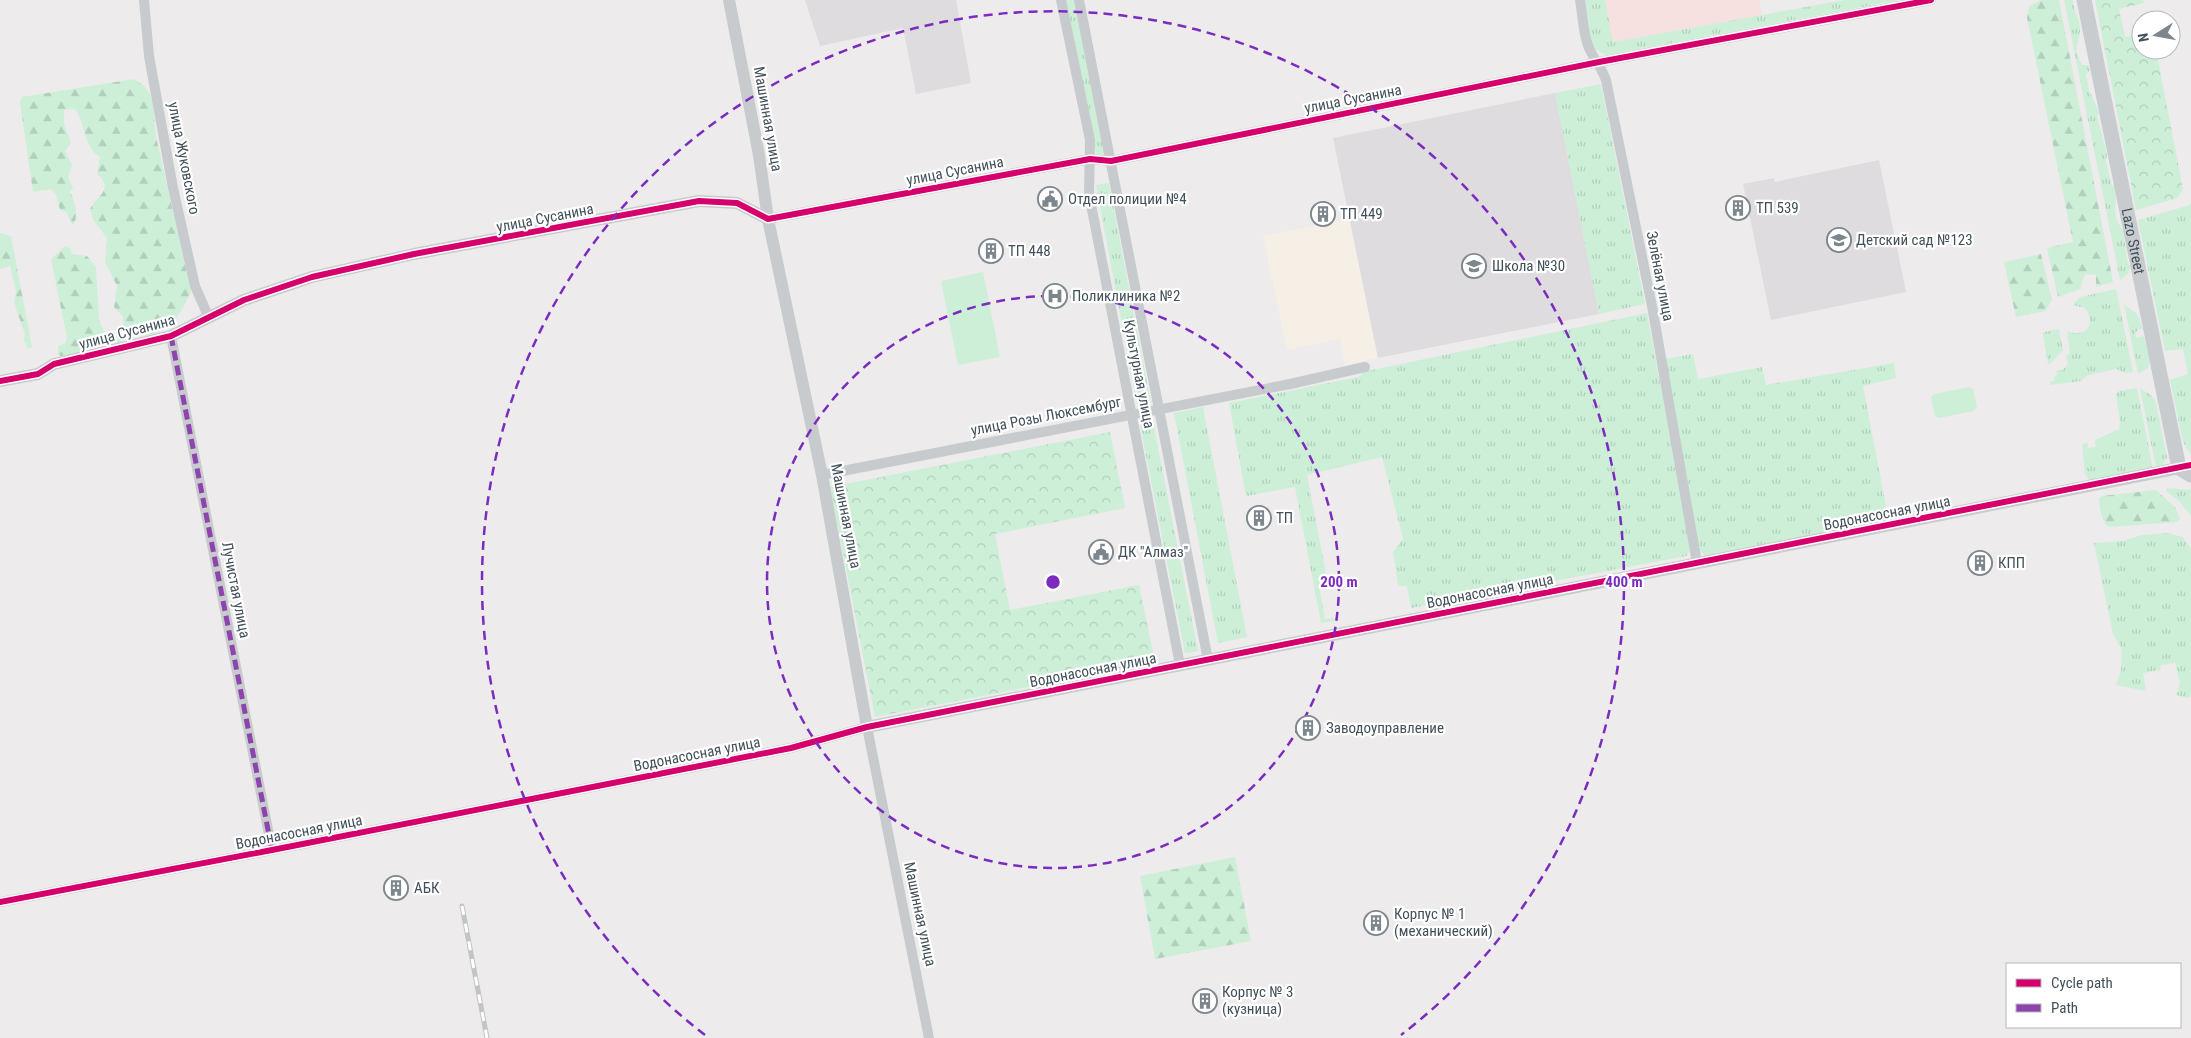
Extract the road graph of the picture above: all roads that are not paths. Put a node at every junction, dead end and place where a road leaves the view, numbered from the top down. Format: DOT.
graph roads {
  1 [pos="144,0"];
  2 [pos="730,0"];
  3 [pos="1061,0"];
  4 [pos="1079,0"];
  5 [pos="1580,0"];
  6 [pos="1931,0"];
  7 [pos="2084,0"];
  8 [pos="1599,62"];
  9 [pos="1090,159"];
  10 [pos="1111,162"];
  11 [pos="768,219"];
  12 [pos="209,318"];
  13 [pos="171,336"];
  14 [pos="1365,367"];
  15 [pos="0,381"];
  16 [pos="1159,409"];
  17 [pos="1131,414"];
  18 [pos="2187,469"];
  19 [pos="822,475"];
  20 [pos="1697,563"];
  21 [pos="1208,660"];
  22 [pos="1180,665"];
  23 [pos="867,727"];
  24 [pos="272,850"];
  25 [pos="0,902"];
  26 [pos="930,1038"];
  1 -- 12 [label="street, улица Жуковского"];
  2 -- 11 [label="street, Машинная улица"];
  3 -- 9 [label="street, Культурная улица"];
  4 -- 10 [label="street, Культурная улица"];
  5 -- 8 [label="street, Зелёная улица"];
  6 -- 8 [label="street, улица Сусанина"];
  7 -- 18 [label="main road, Lazo Street"];
  8 -- 10 [label="street, улица Сусанина"];
  8 -- 20 [label="street, Зелёная улица"];
  9 -- 10 [label="street, улица Сусанина"];
  9 -- 11 [label="street, улица Сусанина"];
  9 -- 17 [label="street, Культурная улица"];
  10 -- 16 [label="street, Культурная улица"];
  11 -- 12 [label="street, улица Сусанина"];
  11 -- 19 [label="street, Машинная улица"];
  12 -- 13 [label="street, улица Сусанина"];
  13 -- 15 [label="street, улица Сусанина"];
  13 -- 24 [label="street, Лучистая улица"];
  14 -- 16 [label="street, улица Розы Люксембург"];
  16 -- 17 [label="street, улица Розы Люксембург"];
  16 -- 21 [label="street, Культурная улица"];
  17 -- 19 [label="street, улица Розы Люксембург"];
  17 -- 22 [label="street, Культурная улица"];
  18 -- 20 [label="street, Водонасосная улица"];
  19 -- 23 [label="street, Машинная улица"];
  20 -- 21 [label="street, Водонасосная улица"];
  21 -- 22 [label="street, Водонасосная улица"];
  22 -- 23 [label="street, Водонасосная улица"];
  23 -- 24 [label="street, Водонасосная улица"];
  23 -- 26 [label="street, Машинная улица"];
  24 -- 25 [label="street, Водонасосная улица"];
}
